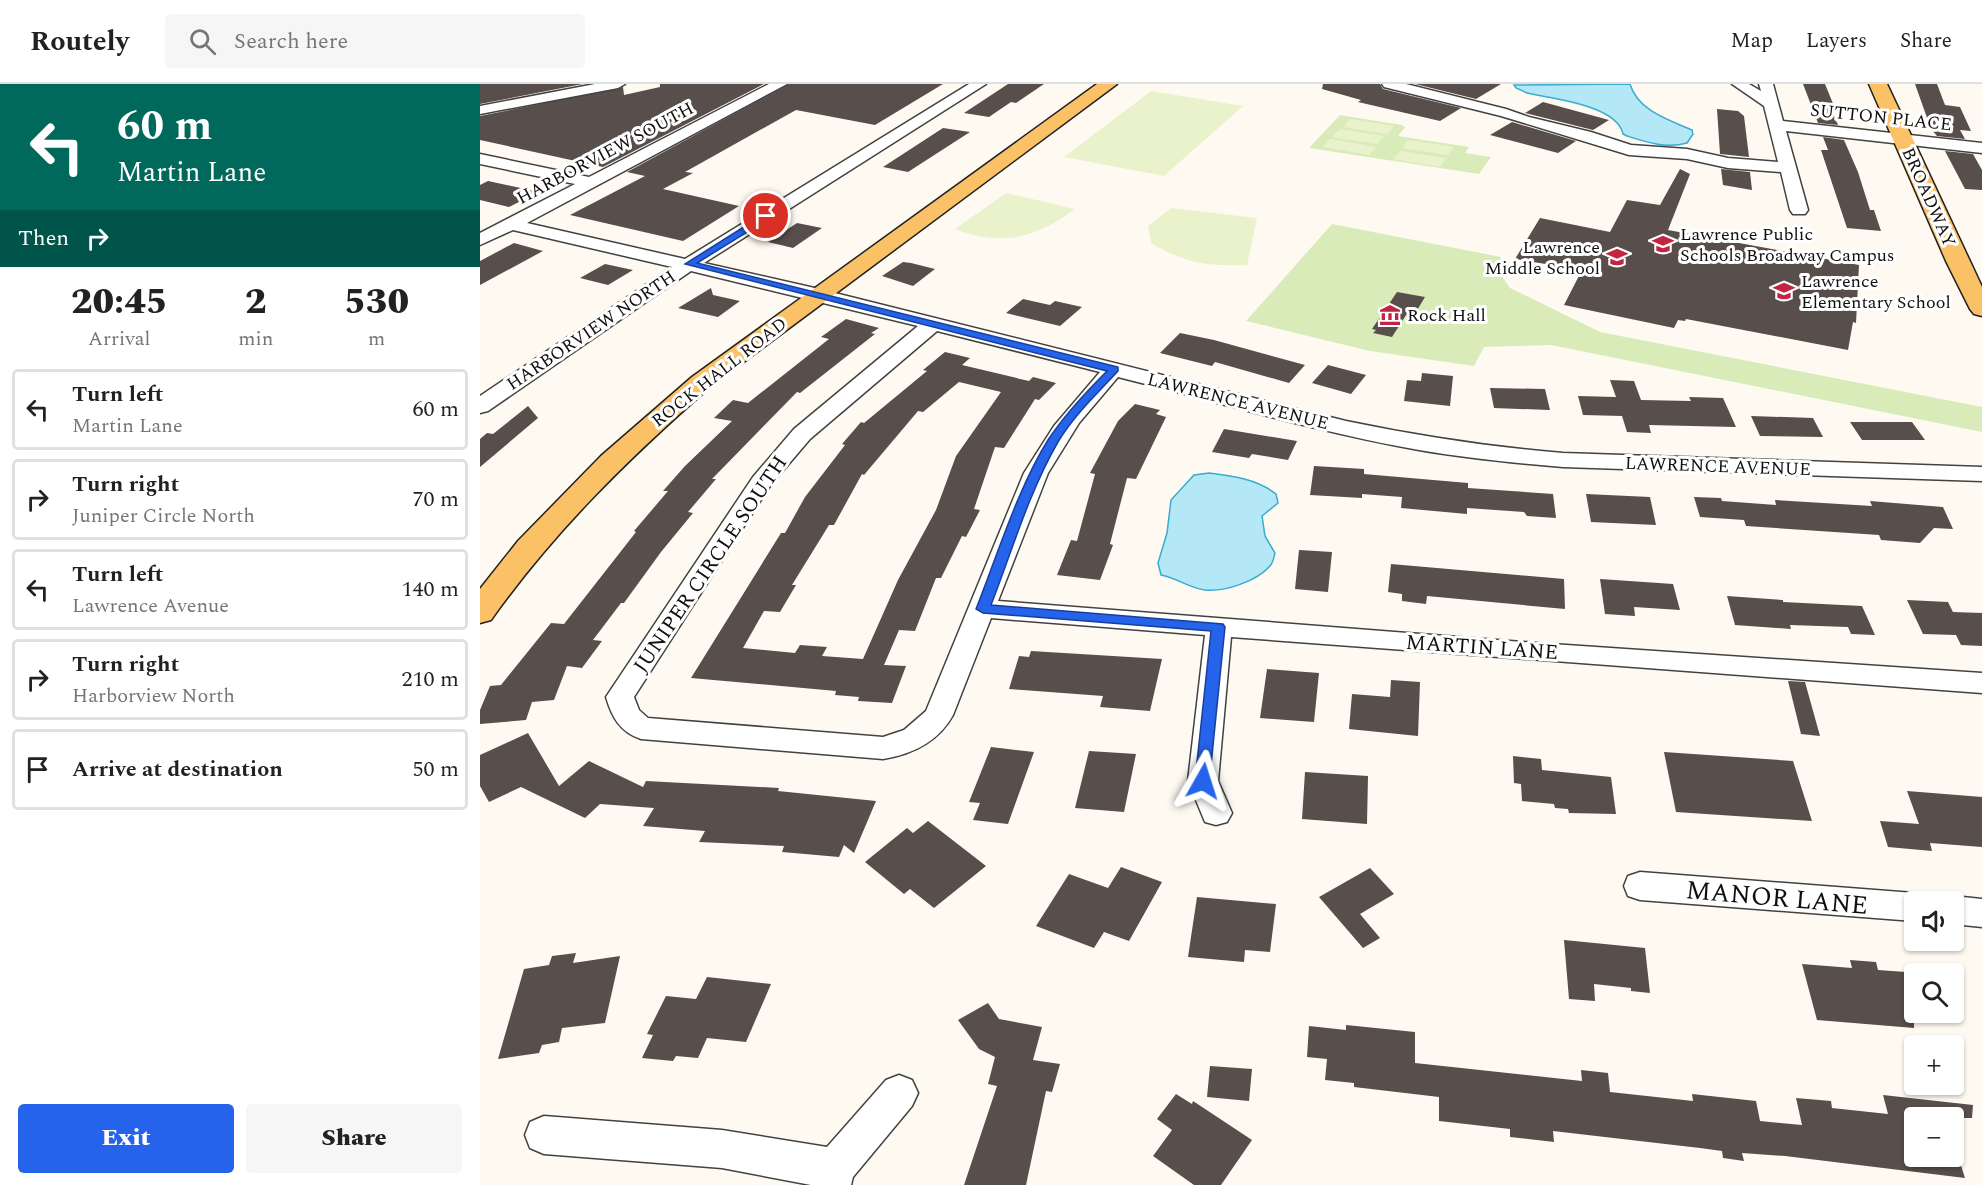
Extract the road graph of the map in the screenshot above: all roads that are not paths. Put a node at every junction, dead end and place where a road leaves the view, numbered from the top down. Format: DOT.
graph roads {
  1 [pos="618,84"];
  2 [pos="780,84"];
  3 [pos="979,84"];
  4 [pos="1091,84"];
  5 [pos="1108,84"];
  6 [pos="1389,84"];
  7 [pos="1739,84"];
  8 [pos="1766,84"];
  9 [pos="1878,84"];
  10 [pos="1770,103"];
  11 [pos="480,110"];
  12 [pos="1776,125"];
  13 [pos="1904,139"];
  14 [pos="1014,146"];
  15 [pos="1982,148"];
  16 [pos="480,159"];
  17 [pos="1787,168"];
  18 [pos="589,182"];
  19 [pos="1798,210"];
  20 [pos="510,224"];
  21 [pos="480,240"];
  22 [pos="689,264"];
  23 [pos="1973,276"];
  24 [pos="810,293"];
  25 [pos="1982,309"];
  26 [pos="933,324"];
  27 [pos="1114,369"];
  28 [pos="480,406"];
  29 [pos="1982,474"];
  30 [pos="480,573"];
  31 [pos="983,609"];
  32 [pos="480,612"];
  33 [pos="1219,627"];
  34 [pos="1982,682"];
  35 [pos="1216,813"];
  36 [pos="1640,886"];
  37 [pos="1904,906"];
  38 [pos="1964,911"];
  39 [pos="1982,913"];
  40 [pos="899,1093"];
  41 [pos="544,1135"];
  42 [pos="833,1177"];
  1 -- 11 [label="street"];
  2 -- 18 [label="street, HARBORVIEW SOUTH"];
  3 -- 22 [label="street, HARBORVIEW NORTH"];
  4 -- 14 [label="main road, ROCK HALL ROAD"];
  5 -- 14 [label="main road, ROCK HALL ROAD"];
  6 -- 17 [label="street"];
  7 -- 10 [label="street"];
  8 -- 10 [label="street"];
  9 -- 13 [label="main road, BROADWAY"];
  10 -- 12 [label="street"];
  12 -- 13 [label="street, SUTTON PLACE"];
  12 -- 17 [label="street"];
  13 -- 15 [label="street, SUTTON PLACE"];
  13 -- 23 [label="main road, BROADWAY"];
  14 -- 24 [label="main road, ROCK HALL ROAD"];
  16 -- 18 [label="street"];
  17 -- 19 [label="street"];
  18 -- 20 [label="street, HARBORVIEW SOUTH"];
  20 -- 21 [label="street, HARBORVIEW SOUTH"];
  20 -- 22 [label="street, LAWRENCE AVENUE"];
  22 -- 24 [label="street, LAWRENCE AVENUE"];
  22 -- 28 [label="street, HARBORVIEW NORTH"];
  23 -- 25 [label="main road, BROADWAY"];
  24 -- 26 [label="street, LAWRENCE AVENUE"];
  24 -- 30 [label="main road, ROCK HALL ROAD"];
  24 -- 32 [label="main road, ROCK HALL ROAD"];
  26 -- 27 [label="street, LAWRENCE AVENUE"];
  26 -- 31 [label="street, JUNIPER CIRCLE SOUTH"];
  27 -- 29 [label="street, LAWRENCE AVENUE"];
  27 -- 31 [label="street"];
  31 -- 33 [label="street, MARTIN LANE"];
  33 -- 34 [label="street, MARTIN LANE"];
  33 -- 35 [label="street"];
  36 -- 37 [label="street, MANOR LANE"];
  38 -- 39 [label="street"];
  40 -- 42 [label="street"];
  41 -- 42 [label="street"];
}
